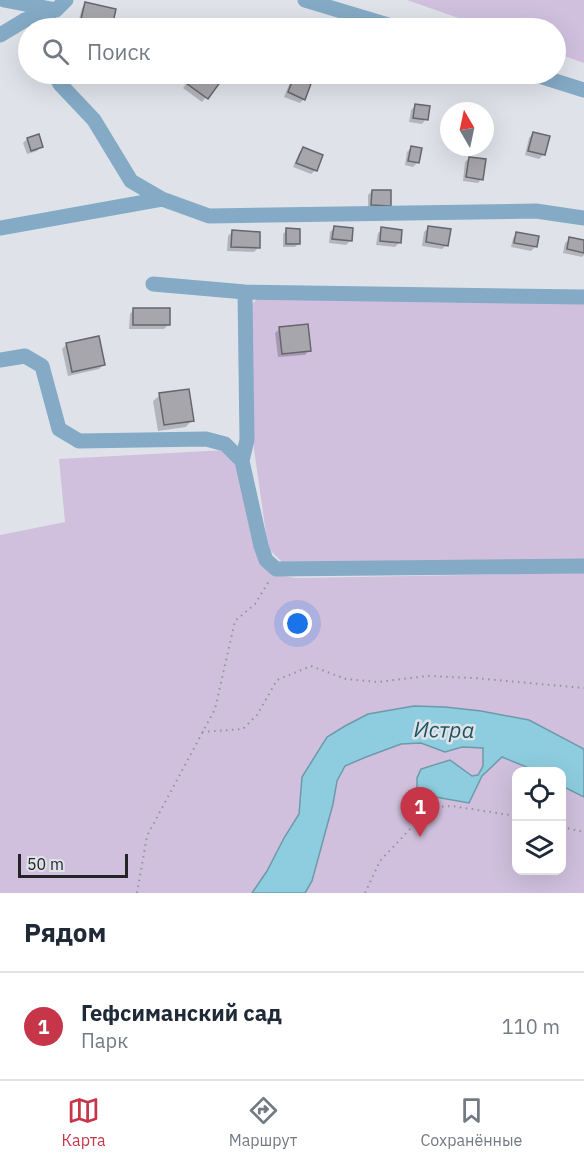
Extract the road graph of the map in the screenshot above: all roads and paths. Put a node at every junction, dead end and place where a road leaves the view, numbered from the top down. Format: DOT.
graph roads {
  1 [pos="4,0"];
  2 [pos="305,0"];
  3 [pos="61,5"];
  4 [pos="38,18"];
  5 [pos="365,18"];
  6 [pos="18,28"];
  7 [pos="0,35"];
  8 [pos="60,84"];
  9 [pos="565,84"];
  10 [pos="584,90"];
  11 [pos="162,199"];
  12 [pos="584,218"];
  13 [pos="0,228"];
  14 [pos="153,284"];
  15 [pos="245,292"];
  16 [pos="584,297"];
  17 [pos="0,360"];
  18 [pos="242,461"];
  19 [pos="584,566"];
  20 [pos="276,570"];
  21 [pos="584,688"];
  22 [pos="202,732"];
  23 [pos="512,815"];
  24 [pos="566,827"];
  25 [pos="584,832"];
  26 [pos="137,893"];
  27 [pos="366,893"];
  1 -- 3 [label="street"];
  2 -- 5 [label="street"];
  3 -- 4 [label="street"];
  6 -- 7 [label="street"];
  8 -- 11 [label="street"];
  9 -- 10 [label="street"];
  11 -- 12 [label="street"];
  11 -- 13 [label="street"];
  14 -- 15 [label="street"];
  15 -- 16 [label="street"];
  15 -- 18 [label="street"];
  17 -- 18 [label="street"];
  18 -- 20 [label="street"];
  19 -- 20 [label="street"];
  20 -- 22 [label="path"];
  21 -- 22 [label="path"];
  22 -- 26 [label="path"];
  23 -- 27 [label="path"];
  24 -- 25 [label="path"];
}
